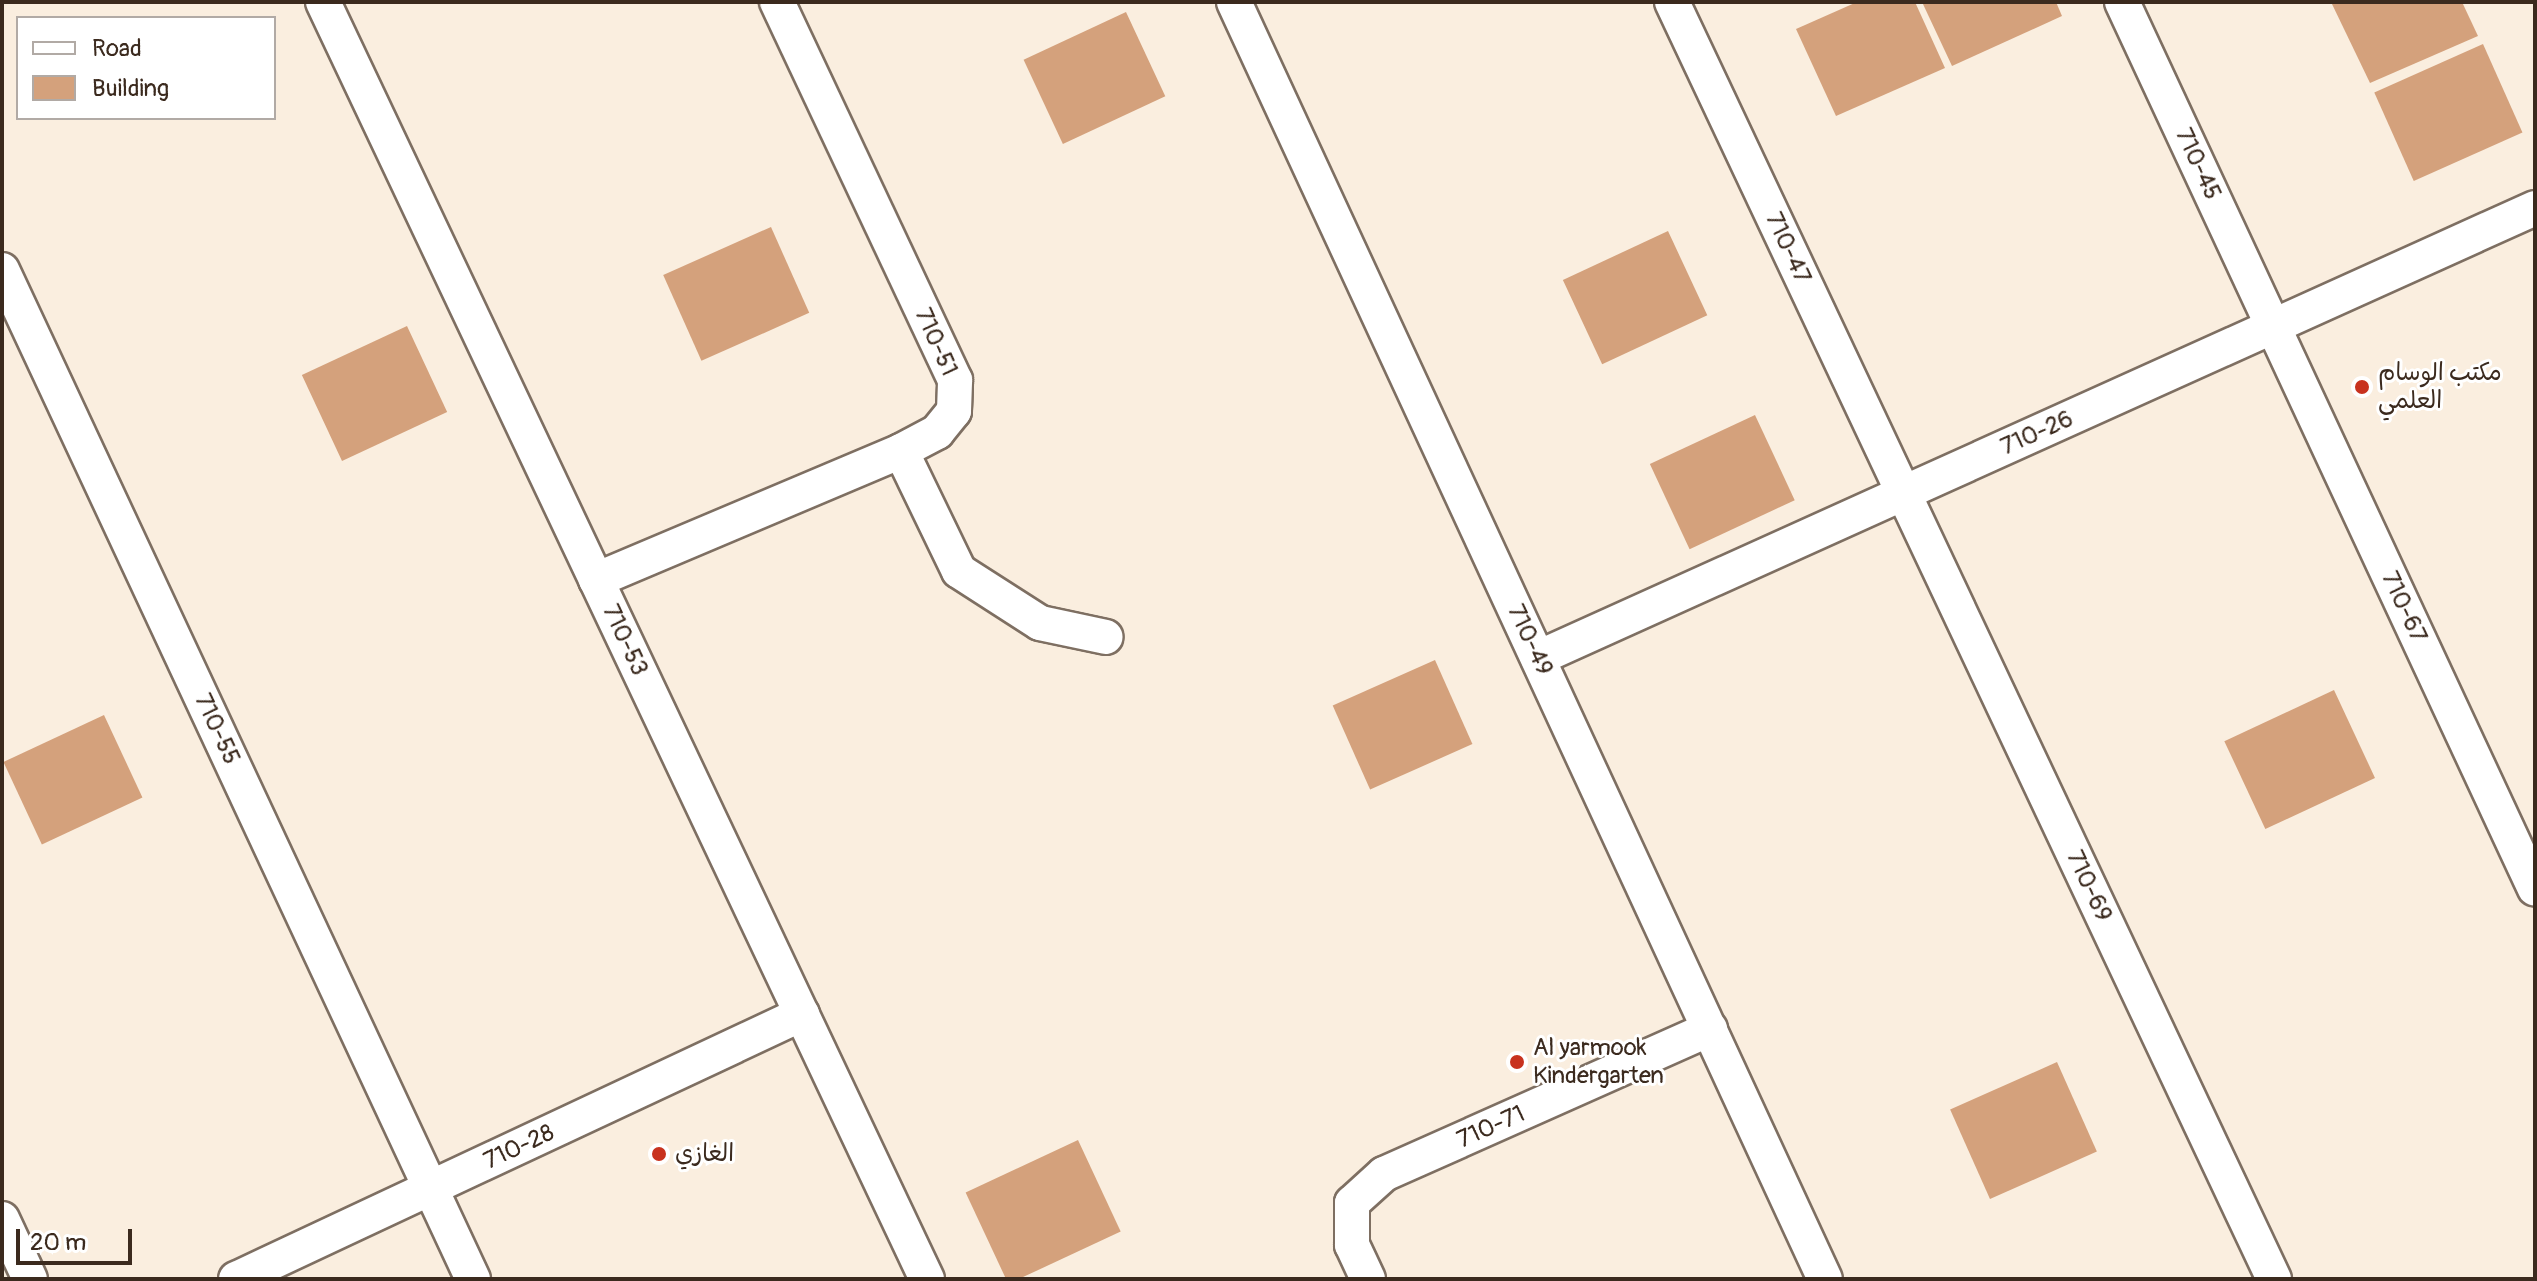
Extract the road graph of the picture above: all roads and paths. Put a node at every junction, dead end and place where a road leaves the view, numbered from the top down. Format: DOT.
graph roads {
  1 [pos="323,2"];
  2 [pos="777,2"];
  3 [pos="1234,2"];
  4 [pos="1672,2"];
  5 [pos="2122,2"];
  6 [pos="2535,208"];
  7 [pos="2,270"];
  8 [pos="2273,326"];
  9 [pos="901,451"];
  10 [pos="1904,493"];
  11 [pos="596,580"];
  12 [pos="1106,637"];
  13 [pos="1538,658"];
  14 [pos="2535,889"];
  15 [pos="802,1014"];
  16 [pos="1710,1029"];
  17 [pos="431,1188"];
  18 [pos="2,1219"];
  19 [pos="30,1279"];
  20 [pos="236,1279"];
  21 [pos="473,1279"];
  22 [pos="927,1279"];
  23 [pos="1368,1279"];
  24 [pos="1825,1279"];
  25 [pos="2274,1279"];
  1 -- 11 [label="street, 710-53"];
  2 -- 9 [label="street, 710-51"];
  3 -- 13 [label="street, 710-49"];
  4 -- 10 [label="street, 710-47"];
  5 -- 8 [label="street, 710-45"];
  6 -- 8 [label="street, 710-26"];
  7 -- 17 [label="street, 710-55"];
  8 -- 10 [label="street, 710-26"];
  8 -- 14 [label="street, 710-67"];
  9 -- 11 [label="street, 710-51"];
  9 -- 12 [label="street"];
  10 -- 13 [label="street, 710-26"];
  10 -- 25 [label="street, 710-69"];
  11 -- 15 [label="street, 710-53"];
  13 -- 16 [label="street, 710-49"];
  15 -- 17 [label="street, 710-28"];
  15 -- 22 [label="street, 710-53"];
  16 -- 23 [label="street, 710-71"];
  16 -- 24 [label="street, 710-49"];
  17 -- 20 [label="street, 710-28"];
  17 -- 21 [label="street, 710-55"];
  18 -- 19 [label="street"];
}
